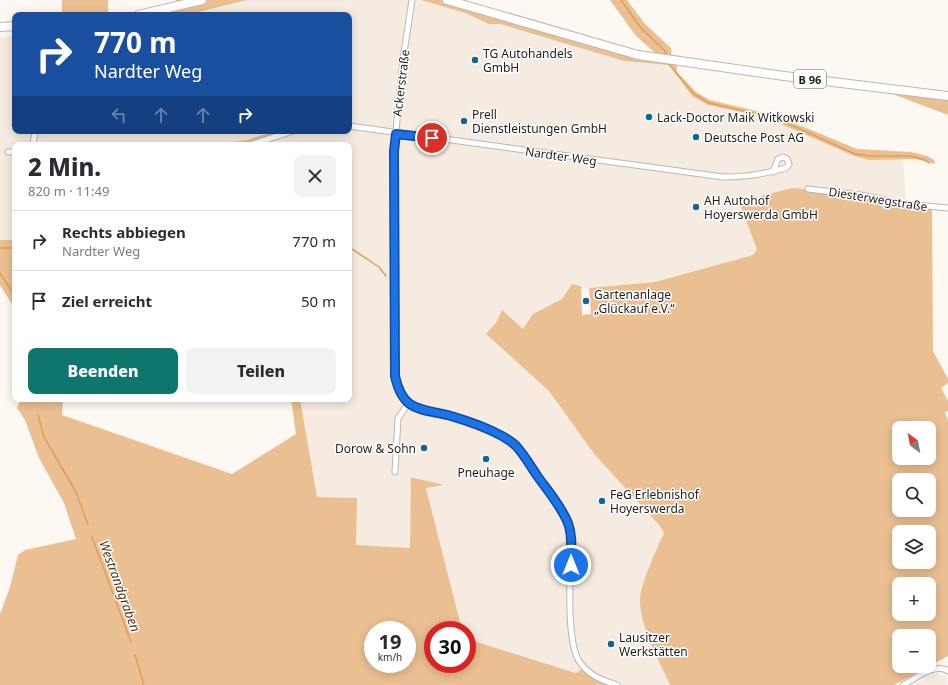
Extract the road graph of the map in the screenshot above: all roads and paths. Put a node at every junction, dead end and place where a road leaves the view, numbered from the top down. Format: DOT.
graph roads {
  1 [pos="202,0"];
  2 [pos="412,0"];
  3 [pos="447,0"];
  4 [pos="151,12"];
  5 [pos="12,26"];
  6 [pos="0,27"];
  7 [pos="948,96"];
  8 [pos="352,127"];
  9 [pos="284,134"];
  10 [pos="396,134"];
  11 [pos="259,142"];
  12 [pos="8,152"];
  13 [pos="12,152"];
  14 [pos="773,172"];
  15 [pos="808,188"];
  16 [pos="948,208"];
  17 [pos="409,403"];
  18 [pos="394,472"];
  19 [pos="947,669"];
  20 [pos="617,685"];
  21 [pos="903,685"];
  1 -- 4 [label="main road"];
  2 -- 10 [label="street, Ackerstraße"];
  3 -- 7 [label="main road, B 96"];
  5 -- 6 [label="main road"];
  8 -- 10 [label="street, Nardter Weg"];
  9 -- 11 [label="street"];
  10 -- 14 [label="street, Nardter Weg"];
  10 -- 17 [label="street, Ackerstraße"];
  12 -- 13 [label="street"];
  15 -- 16 [label="street, Diesterwegstraße"];
  17 -- 18 [label="street"];
  17 -- 20 [label="street, Ackerstraße"];
  19 -- 21 [label="street"];
}
